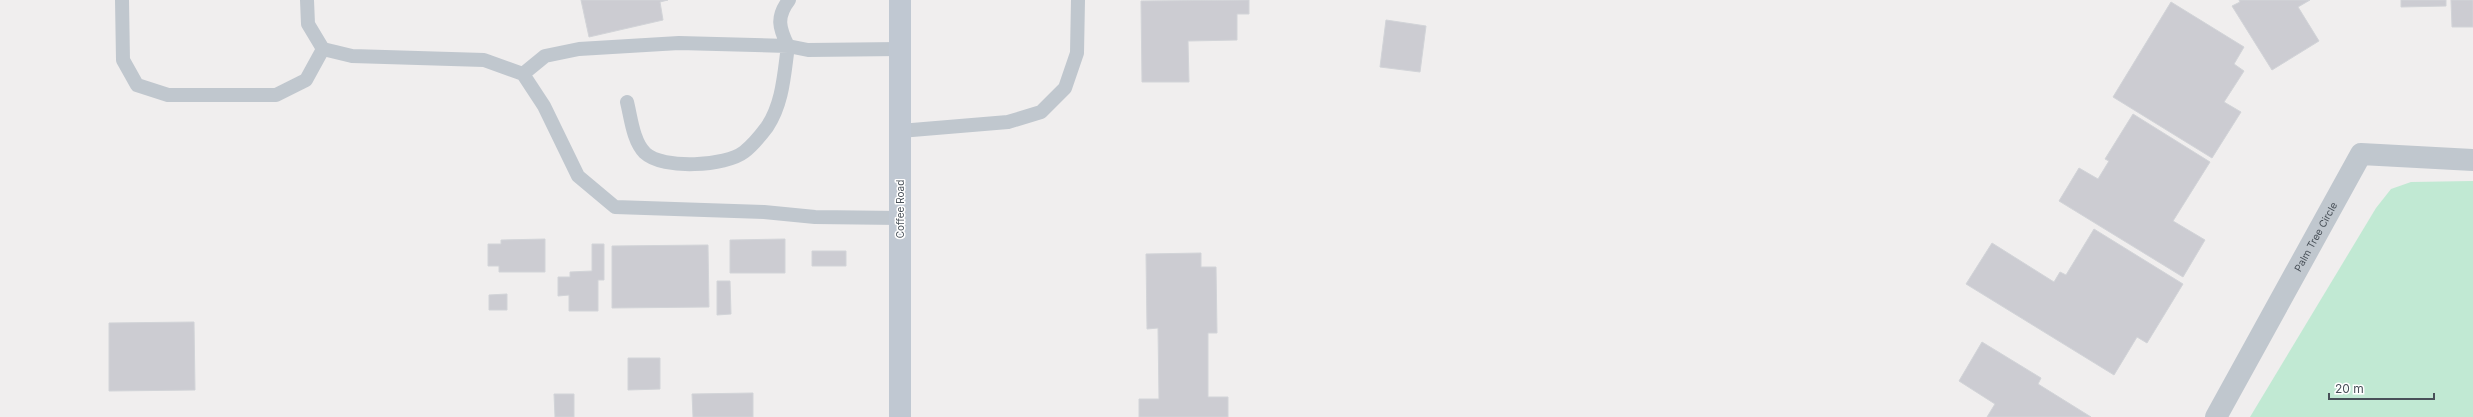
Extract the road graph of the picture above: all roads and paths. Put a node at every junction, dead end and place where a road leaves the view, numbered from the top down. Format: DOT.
graph roads {
  1 [pos="122,0"];
  2 [pos="307,0"];
  3 [pos="789,0"];
  4 [pos="900,0"];
  5 [pos="1078,0"];
  6 [pos="788,46"];
  7 [pos="322,49"];
  8 [pos="900,49"];
  9 [pos="523,74"];
  10 [pos="627,102"];
  11 [pos="900,131"];
  12 [pos="2473,160"];
  13 [pos="900,218"];
  14 [pos="900,417"];
  15 [pos="2216,417"];
  1 -- 7 [label="lane"];
  2 -- 7 [label="lane"];
  3 -- 6 [label="lane"];
  4 -- 8 [label="main road, Coffee Road"];
  5 -- 11 [label="lane"];
  6 -- 8 [label="lane"];
  6 -- 9 [label="lane"];
  6 -- 10 [label="lane"];
  7 -- 9 [label="lane"];
  8 -- 11 [label="main road, Coffee Road"];
  9 -- 13 [label="lane"];
  11 -- 13 [label="main road, Coffee Road"];
  12 -- 15 [label="street, Palm Tree Circle"];
  13 -- 14 [label="main road, Coffee Road"];
}
